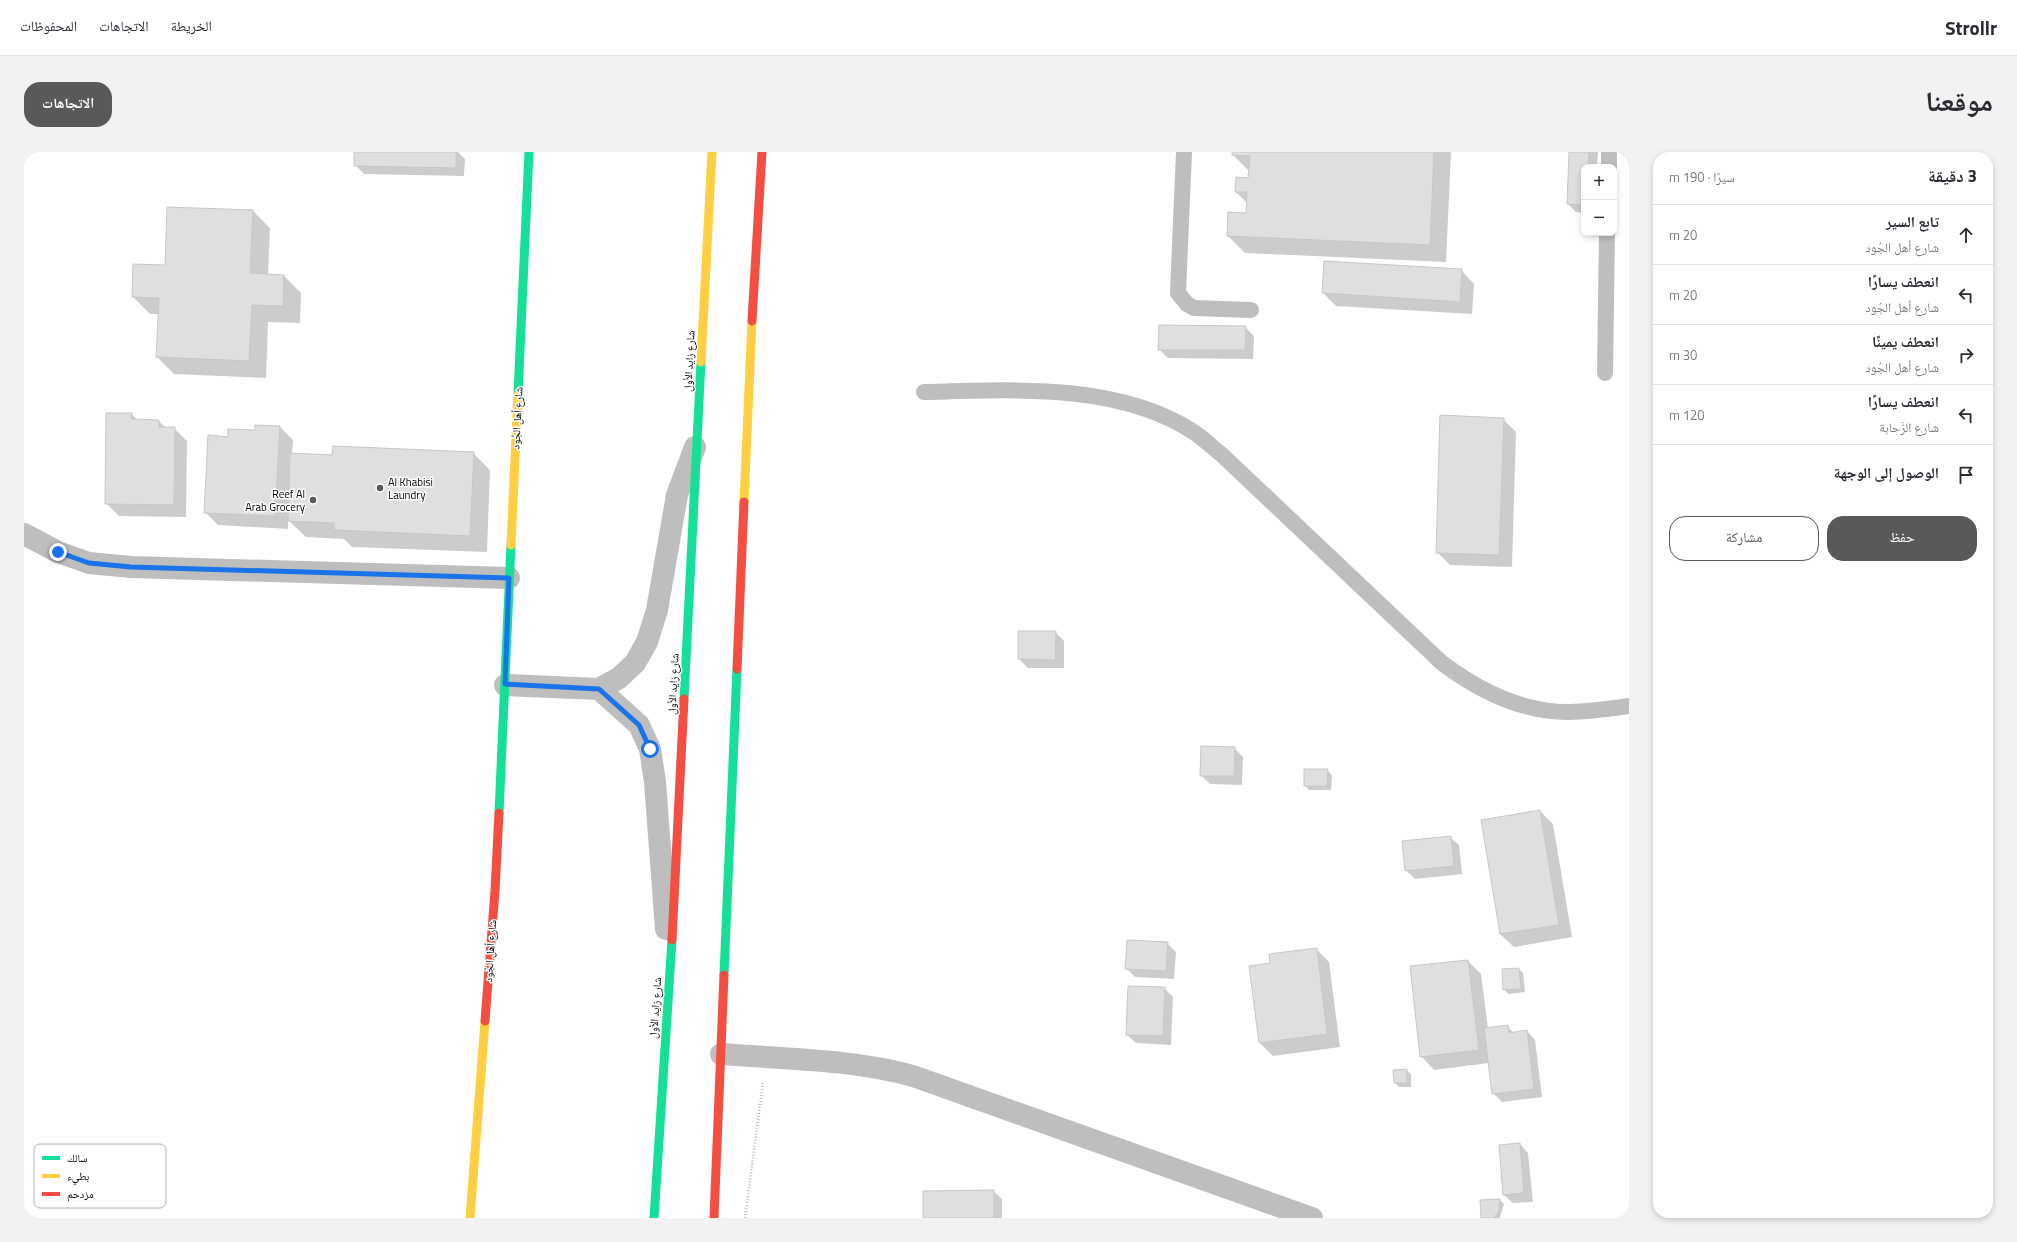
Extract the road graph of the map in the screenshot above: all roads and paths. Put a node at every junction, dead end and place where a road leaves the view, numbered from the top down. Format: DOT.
graph roads {
  1 [pos="529,152"];
  2 [pos="712,152"];
  3 [pos="762,152"];
  4 [pos="1184,152"];
  5 [pos="1609,152"];
  6 [pos="1608,164"];
  7 [pos="1607,236"];
  8 [pos="1251,310"];
  9 [pos="1604,373"];
  10 [pos="924,392"];
  11 [pos="697,442"];
  12 [pos="24,534"];
  13 [pos="509,578"];
  14 [pos="505,684"];
  15 [pos="599,689"];
  16 [pos="1629,706"];
  17 [pos="671,952"];
  18 [pos="721,1054"];
  19 [pos="767,1057"];
  20 [pos="470,1218"];
  21 [pos="654,1218"];
  22 [pos="714,1218"];
  23 [pos="745,1218"];
  24 [pos="1312,1218"];
  1 -- 13 [label="main road, شارع أهل الجُود"];
  2 -- 11 [label="main road, شارع زايد الأول"];
  3 -- 18 [label="main road"];
  4 -- 8 [label="lane"];
  5 -- 6 [label="lane"];
  7 -- 9 [label="lane"];
  10 -- 16 [label="lane"];
  11 -- 15 [label="street"];
  11 -- 17 [label="main road, شارع زايد الأول"];
  12 -- 13 [label="street"];
  13 -- 14 [label="main road, شارع أهل الجُود"];
  14 -- 15 [label="street"];
  14 -- 20 [label="main road, شارع أهل الجُود"];
  15 -- 17 [label="street"];
  17 -- 21 [label="main road, شارع زايد الأول"];
  18 -- 19 [label="street"];
  18 -- 22 [label="main road"];
  19 -- 23 [label="path"];
  19 -- 24 [label="street"];
}
